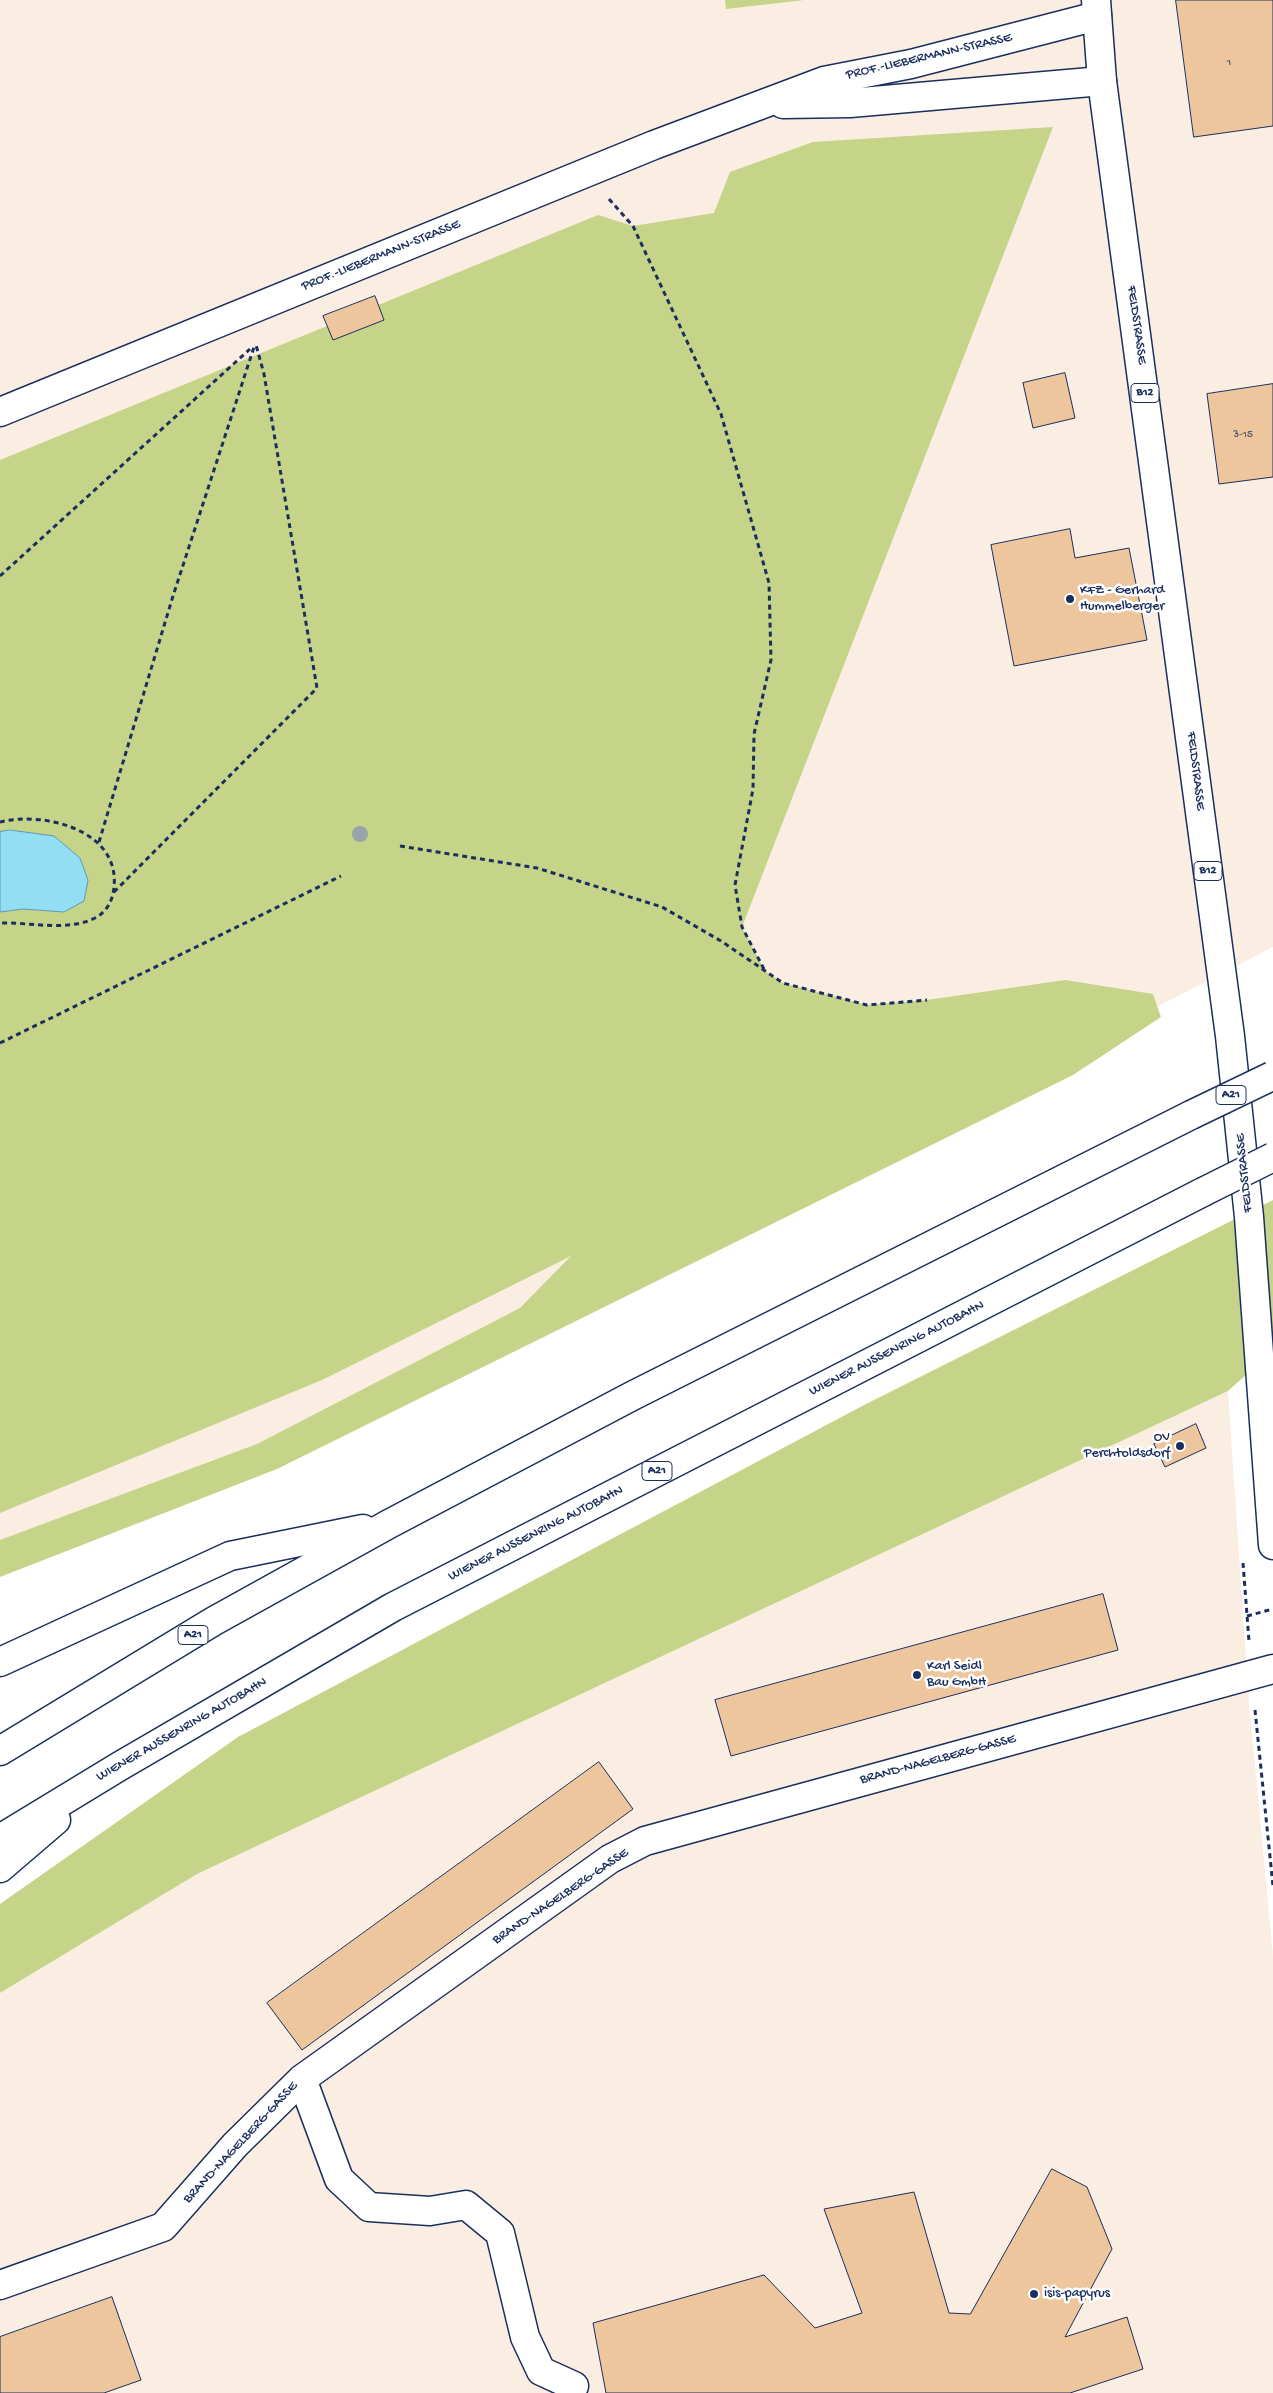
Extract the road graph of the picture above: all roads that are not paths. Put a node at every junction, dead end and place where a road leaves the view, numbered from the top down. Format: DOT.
graph roads {
  1 [pos="1097,8"];
  2 [pos="1102,81"];
  3 [pos="764,105"];
  4 [pos="0,412"];
  5 [pos="1273,1076"];
  6 [pos="1273,1157"];
  7 [pos="389,1524"];
  8 [pos="1273,1545"];
  9 [pos="0,1662"];
  10 [pos="1262,1672"];
  11 [pos="0,1751"];
  12 [pos="120,1766"];
  13 [pos="0,1839"];
  14 [pos="0,1868"];
  15 [pos="302,2079"];
  16 [pos="0,2285"];
  17 [pos="574,2386"];
  1 -- 2 [label="main road, FELDSTRASSE / B12"];
  1 -- 3 [label="main road, PROF.-LIEBERMANN-STRASSE"];
  2 -- 3 [label="main road, PROF.-LIEBERMANN-STRASSE"];
  2 -- 8 [label="main road, FELDSTRASSE / B12"];
  3 -- 4 [label="main road, PROF.-LIEBERMANN-STRASSE"];
  5 -- 7 [label="main road, A21, bridge"];
  6 -- 12 [label="main road, WIENER AUSSENRING AUTOBAHN / A21, bridge"];
  7 -- 9 [label="main road"];
  7 -- 11 [label="main road, A21"];
  10 -- 15 [label="main road, BRAND-NAGELBERG-GASSE"];
  12 -- 13 [label="main road, WIENER AUSSENRING AUTOBAHN / A21"];
  12 -- 14 [label="main road"];
  15 -- 16 [label="main road, BRAND-NAGELBERG-GASSE"];
  15 -- 17 [label="main road"];
}
